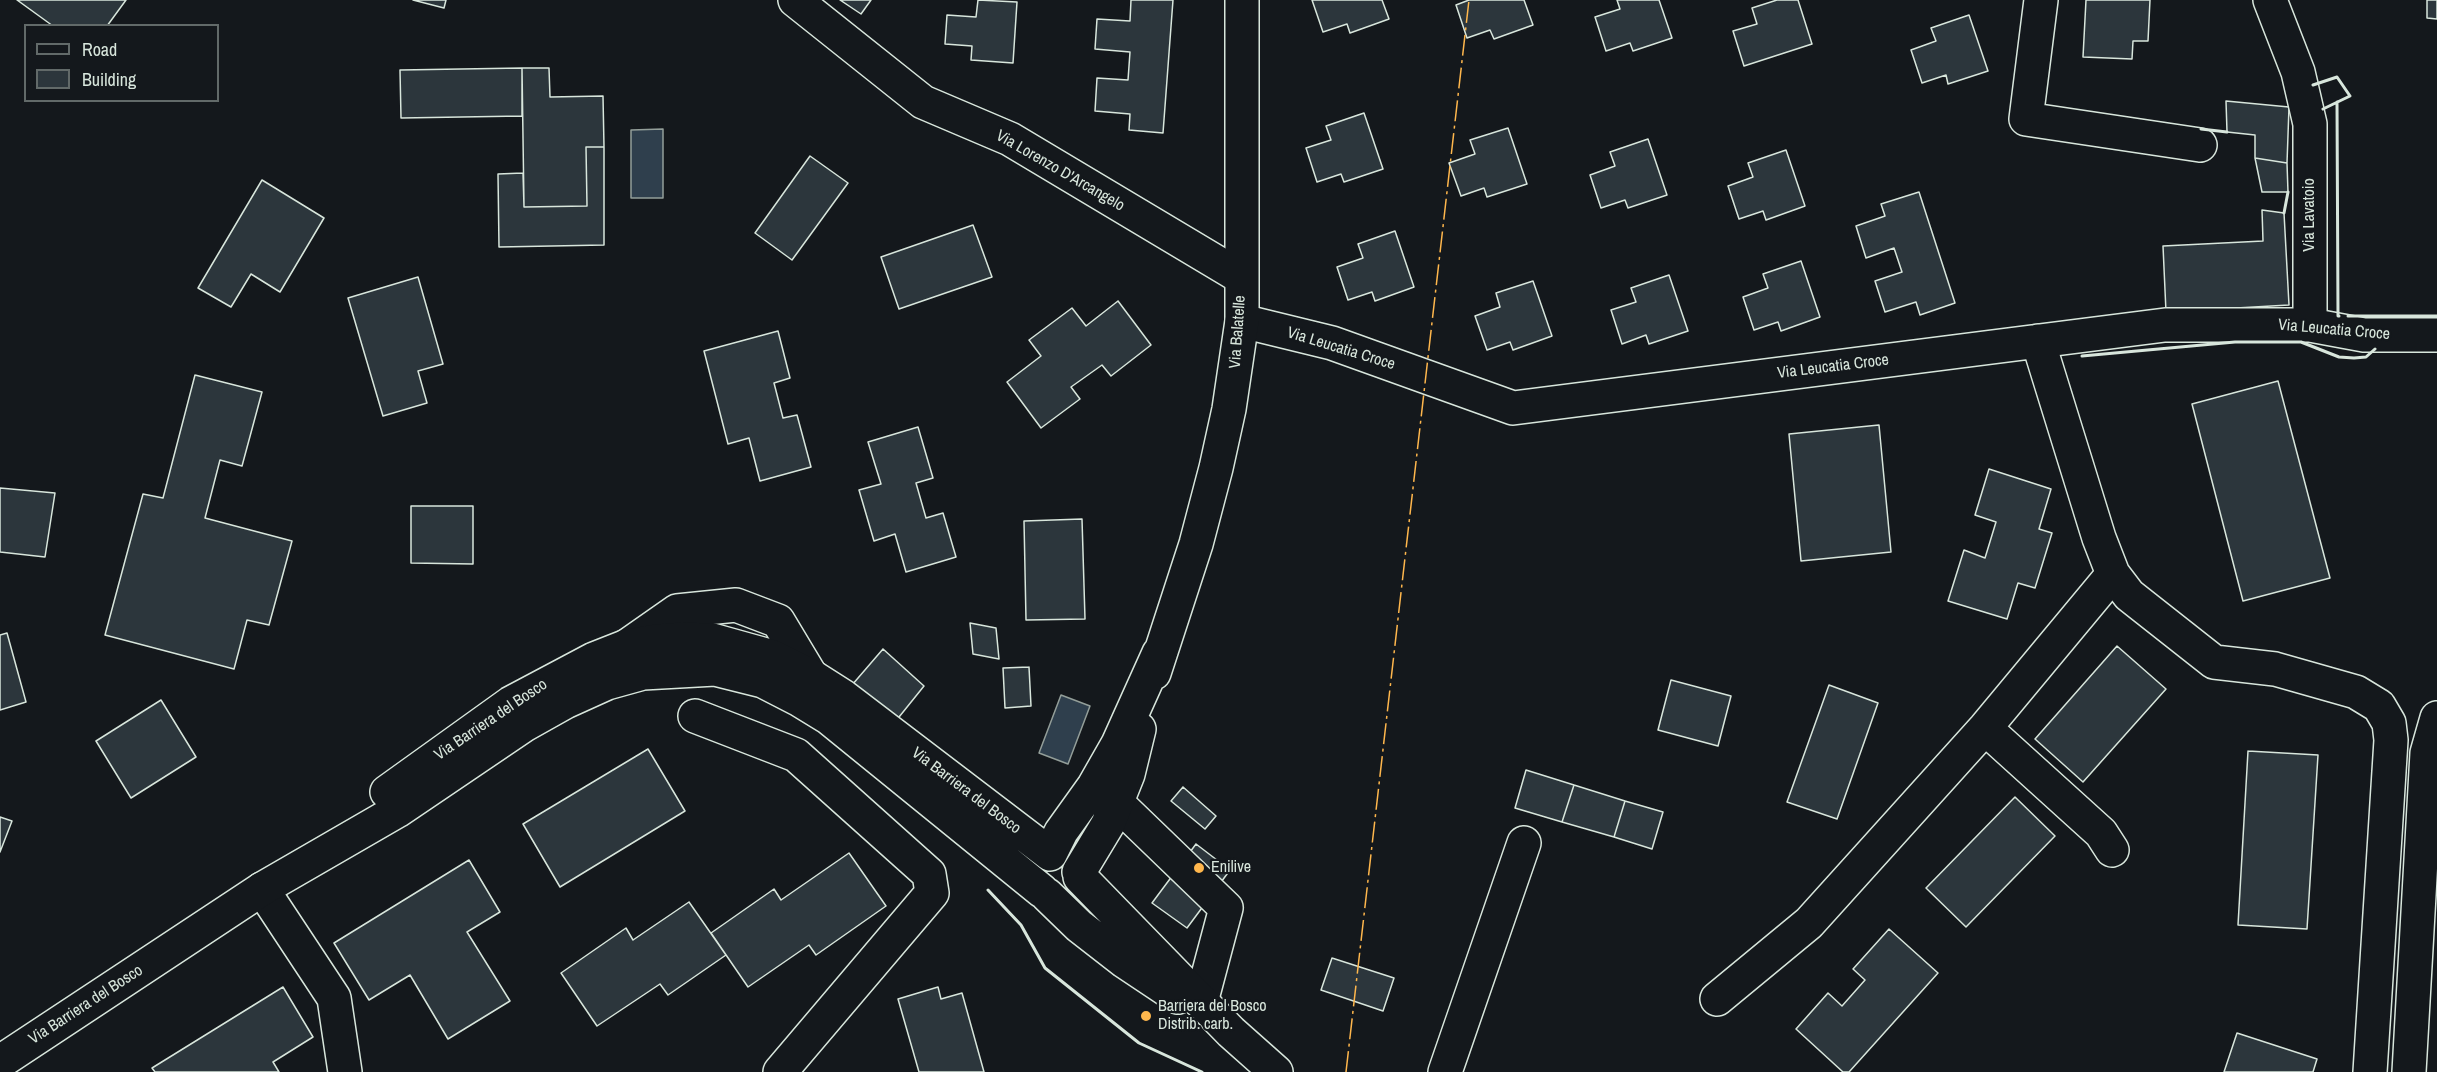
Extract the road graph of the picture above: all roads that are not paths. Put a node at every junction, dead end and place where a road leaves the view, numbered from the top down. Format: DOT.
graph roads {
  1 [pos="795,0"];
  2 [pos="1242,0"];
  3 [pos="2041,0"];
  4 [pos="2270,0"];
  5 [pos="2200,145"];
  6 [pos="1241,277"];
  7 [pos="1242,321"];
  8 [pos="2310,325"];
  9 [pos="2437,335"];
  10 [pos="2038,341"];
  11 [pos="2113,574"];
  12 [pos="695,716"];
  13 [pos="2437,718"];
  14 [pos="1985,728"];
  15 [pos="1106,804"];
  16 [pos="1008,824"];
  17 [pos="1524,843"];
  18 [pos="2112,850"];
  19 [pos="1050,854"];
  20 [pos="1079,875"];
  21 [pos="262,889"];
  22 [pos="1044,893"];
  23 [pos="1104,899"];
  24 [pos="1717,999"];
  25 [pos="1201,1002"];
  26 [pos="1231,1032"];
  27 [pos="0,1062"];
  28 [pos="345,1072"];
  29 [pos="780,1072"];
  30 [pos="1276,1072"];
  31 [pos="1446,1072"];
  32 [pos="2370,1072"];
  33 [pos="2409,1072"];
  1 -- 6 [label="main road, Via Lorenzo D'Arcangelo"];
  2 -- 6 [label="main road, Via Balatelle"];
  3 -- 5 [label="main road"];
  4 -- 8 [label="main road, Via Lavatoio"];
  6 -- 7 [label="main road, Via Balatelle"];
  7 -- 10 [label="main road, Via Leucatia Croce"];
  7 -- 15 [label="main road, Via Balatelle"];
  8 -- 9 [label="main road, Via Leucatia Croce"];
  8 -- 10 [label="main road, Via Leucatia Croce"];
  10 -- 11 [label="main road"];
  11 -- 14 [label="main road"];
  11 -- 32 [label="main road"];
  12 -- 29 [label="main road"];
  13 -- 33 [label="main road"];
  14 -- 18 [label="main road"];
  14 -- 24 [label="main road"];
  15 -- 16 [label="main road"];
  15 -- 19 [label="main road"];
  15 -- 20 [label="main road"];
  15 -- 23 [label="main road"];
  15 -- 25 [label="main road"];
  16 -- 19 [label="main road, Via Barriera del Bosco"];
  16 -- 21 [label="main road, Via Barriera del Bosco"];
  17 -- 31 [label="main road"];
  19 -- 20 [label="main road"];
  19 -- 22 [label="main road"];
  20 -- 22 [label="main road"];
  20 -- 23 [label="main road"];
  21 -- 22 [label="main road, Via Barriera del Bosco"];
  21 -- 27 [label="main road, Via Barriera del Bosco"];
  21 -- 28 [label="main road"];
  22 -- 26 [label="main road, Via Barriera del Bosco"];
  23 -- 25 [label="main road"];
  25 -- 26 [label="main road"];
  26 -- 30 [label="main road"];
}
